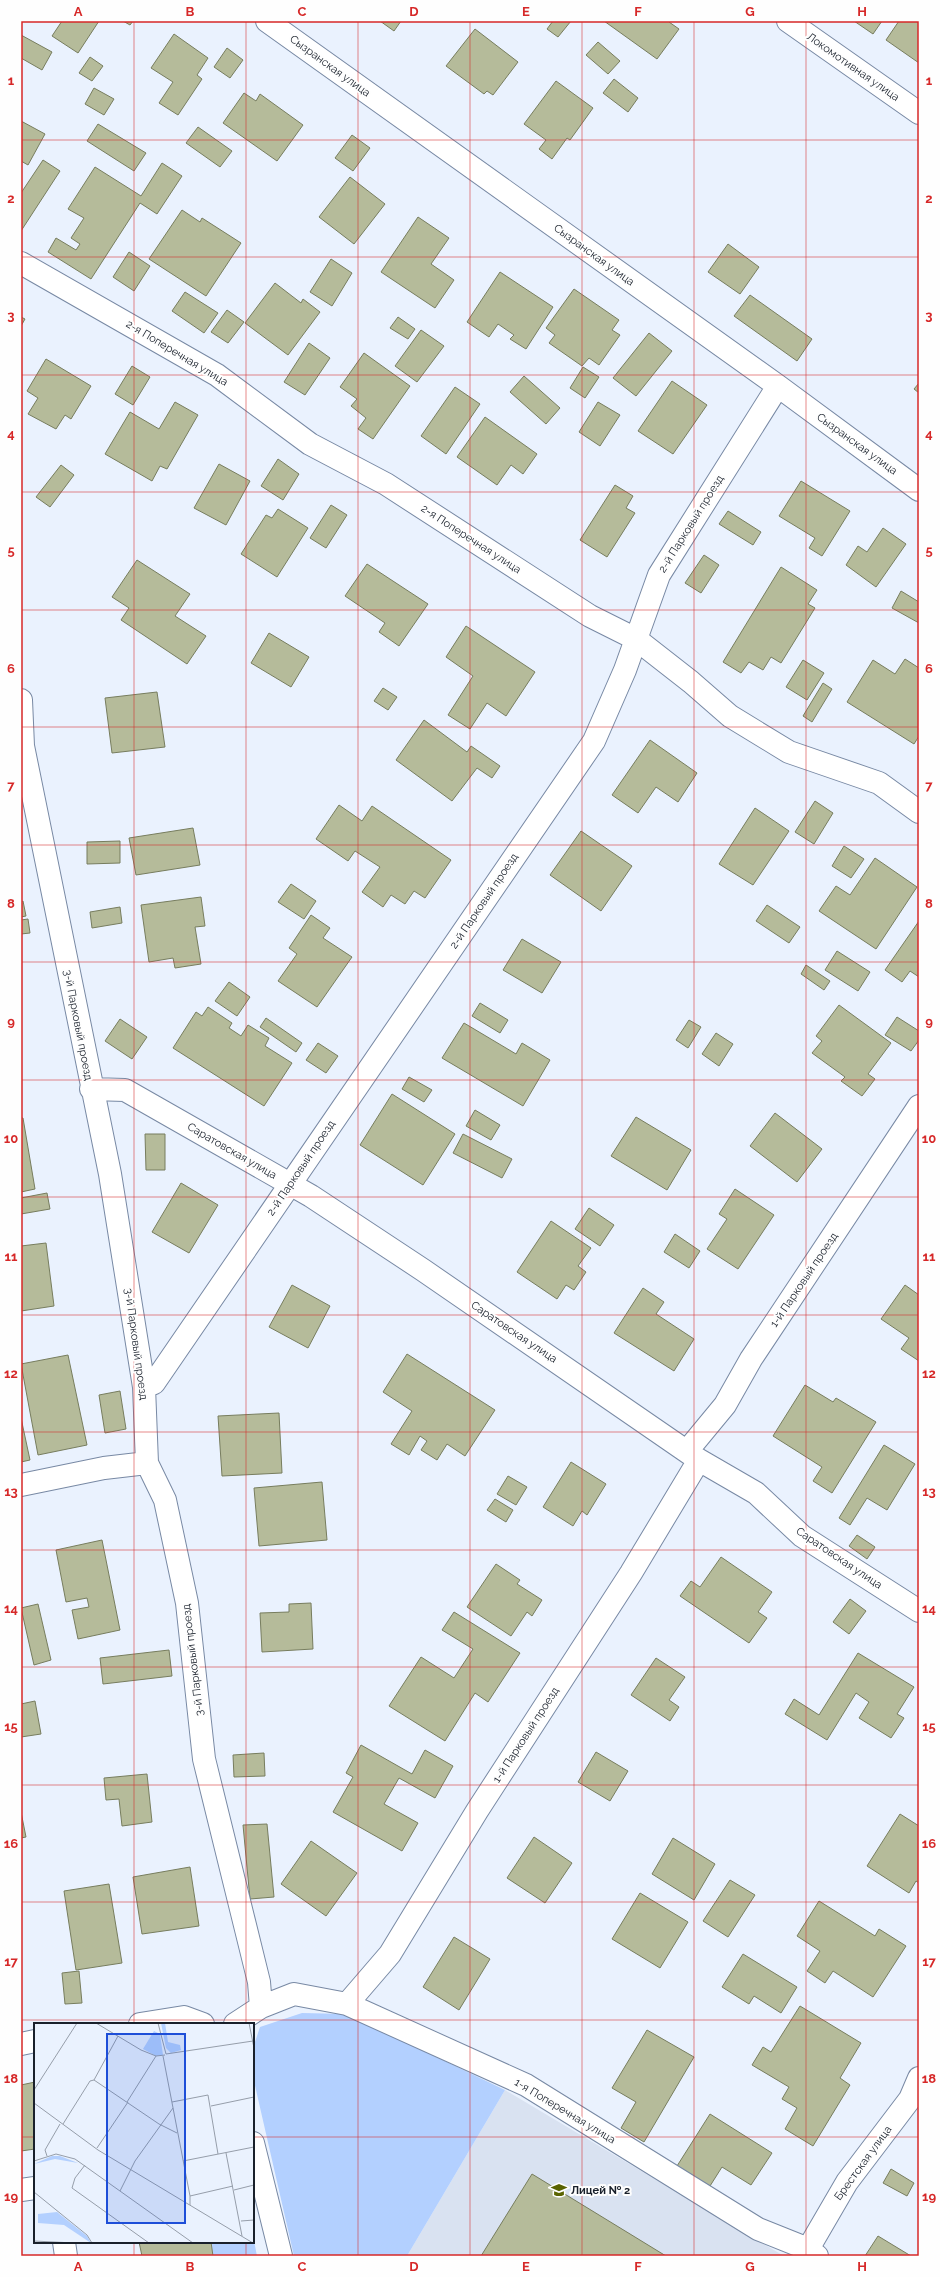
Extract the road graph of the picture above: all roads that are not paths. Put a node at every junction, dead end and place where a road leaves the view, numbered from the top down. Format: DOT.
graph roads {
  1 [pos="267,21"];
  2 [pos="788,21"];
  3 [pos="919,113"];
  4 [pos="21,263"];
  5 [pos="778,386"];
  6 [pos="919,490"];
  7 [pos="636,639"];
  8 [pos="21,700"];
  9 [pos="22,746"];
  10 [pos="919,812"];
  11 [pos="91,1089"];
  12 [pos="919,1106"];
  13 [pos="290,1184"];
  14 [pos="144,1387"];
  15 [pos="693,1455"];
  16 [pos="147,1463"];
  17 [pos="21,1485"];
  18 [pos="919,1611"];
  19 [pos="347,2004"];
  20 [pos="261,2007"];
  21 [pos="146,2023"];
  22 [pos="200,2023"];
  23 [pos="237,2023"];
  24 [pos="34,2041"];
  25 [pos="21,2044"];
  26 [pos="919,2078"];
  27 [pos="254,2147"];
  28 [pos="34,2188"];
  29 [pos="21,2190"];
  30 [pos="64,2243"];
  31 [pos="812,2252"];
  32 [pos="66,2256"];
  33 [pos="281,2256"];
  1 -- 5 [label="street, Сызранская улица"];
  2 -- 3 [label="street, Локомотивная улица"];
  4 -- 7 [label="street, 2-я Поперечная улица"];
  5 -- 6 [label="street, Сызранская улица"];
  5 -- 7 [label="street, 2-й Парковый проезд"];
  7 -- 10 [label="street, 2-я Поперечная улица"];
  7 -- 13 [label="street, 2-й Парковый проезд"];
  8 -- 9 [label="street, 3-й Парковый проезд"];
  9 -- 11 [label="street, 3-й Парковый проезд"];
  11 -- 13 [label="street, Саратовская улица"];
  11 -- 14 [label="street, 3-й Парковый проезд"];
  12 -- 15 [label="street, 1-й Парковый проезд"];
  13 -- 14 [label="street, 2-й Парковый проезд"];
  13 -- 15 [label="street, Саратовская улица"];
  14 -- 16 [label="street, 3-й Парковый проезд"];
  15 -- 18 [label="street, Саратовская улица"];
  15 -- 19 [label="street, 1-й Парковый проезд"];
  16 -- 17 [label="street"];
  16 -- 20 [label="street, 3-й Парковый проезд"];
  19 -- 20 [label="street, 1-я Поперечная улица"];
  19 -- 31 [label="street, 1-я Поперечная улица"];
  20 -- 23 [label="street, 1-я Поперечная улица"];
  21 -- 22 [label="street"];
  24 -- 25 [label="street"];
  26 -- 31 [label="street, Брестская улица"];
  27 -- 33 [label="street"];
  28 -- 29 [label="street"];
  30 -- 32 [label="street"];
}
